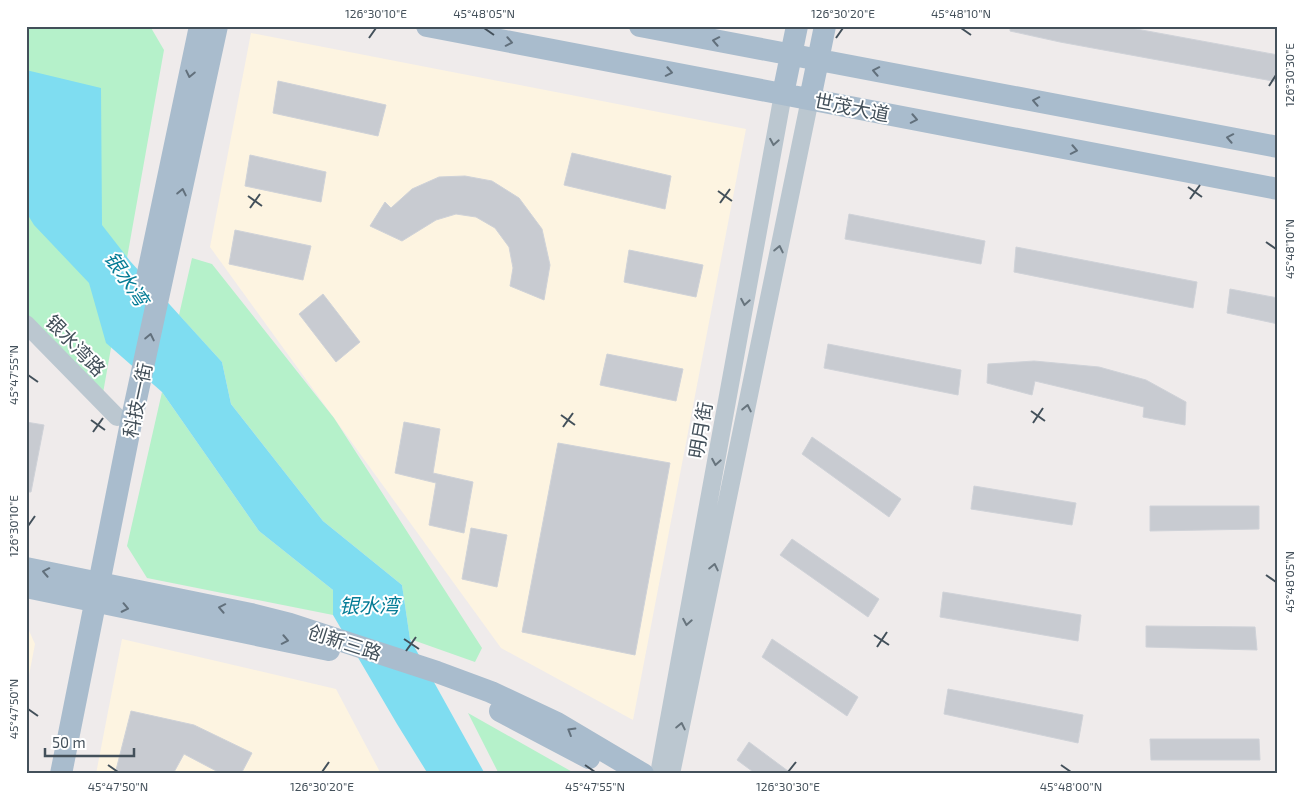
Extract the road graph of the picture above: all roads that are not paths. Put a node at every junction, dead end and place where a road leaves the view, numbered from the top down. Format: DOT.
graph roads {
  1 [pos="200,26"];
  2 [pos="217,26"];
  3 [pos="427,26"];
  4 [pos="640,26"];
  5 [pos="797,26"];
  6 [pos="825,26"];
  7 [pos="791,55"];
  8 [pos="818,60"];
  9 [pos="783,94"];
  10 [pos="810,99"];
  11 [pos="1278,147"];
  12 [pos="1278,189"];
  13 [pos="164,239"];
  14 [pos="26,324"];
  15 [pos="122,417"];
  16 [pos="26,568"];
  17 [pos="26,587"];
  18 [pos="91,591"];
  19 [pos="442,681"];
  20 [pos="46,774"];
  21 [pos="61,774"];
  22 [pos="617,774"];
  23 [pos="643,774"];
  24 [pos="659,774"];
  25 [pos="671,774"];
  1 -- 13 [label="main road, 科技一街, one-way"];
  13 -- 2 [label="main road, 科技一街, one-way"];
  3 -- 9 [label="main road, 世茂大道, one-way"];
  7 -- 4 [label="main road, one-way"];
  5 -- 7 [label="main road"];
  6 -- 8 [label="main road"];
  7 -- 8 [label="main road"];
  7 -- 9 [label="main road"];
  8 -- 10 [label="main road"];
  11 -- 8 [label="main road, one-way"];
  9 -- 10 [label="main road, 世茂大道"];
  9 -- 24 [label="street, 明月街, one-way"];
  10 -- 12 [label="main road, 世茂大道, one-way"];
  25 -- 10 [label="street, one-way"];
  13 -- 15 [label="main road, 科技一街"];
  14 -- 15 [label="street, 银水湾路"];
  15 -- 18 [label="main road, 科技一街"];
  18 -- 16 [label="main road, 创新三路, one-way"];
  17 -- 18 [label="main road, 创新三路"];
  18 -- 19 [label="main road, 创新三路"];
  18 -- 20 [label="main road, 科技一街"];
  18 -- 21 [label="main road, 科技一街"];
  19 -- 22 [label="main road, 创新三路"];
  23 -- 19 [label="main road, 创新三路, one-way"];
}
